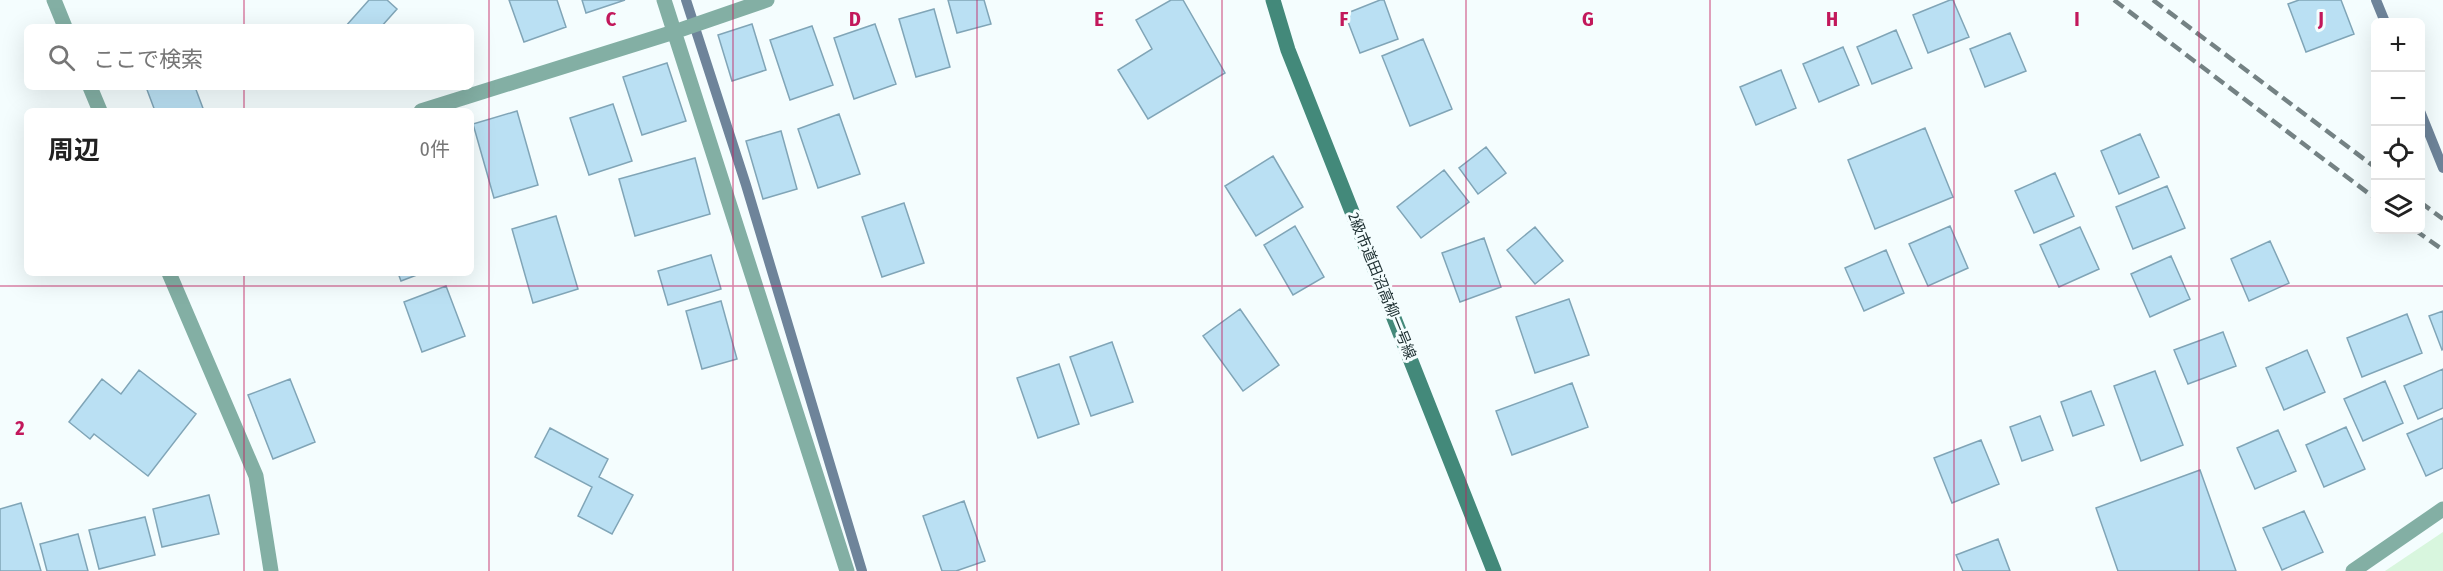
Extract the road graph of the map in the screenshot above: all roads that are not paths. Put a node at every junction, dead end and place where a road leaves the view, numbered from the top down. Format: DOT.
graph roads {
  1 [pos="54,0"];
  2 [pos="664,0"];
  3 [pos="767,0"];
  4 [pos="1273,0"];
  5 [pos="64,24"];
  6 [pos="674,32"];
  7 [pos="91,90"];
  8 [pos="99,108"];
  9 [pos="431,108"];
  10 [pos="170,276"];
  11 [pos="2443,509"];
  12 [pos="271,571"];
  13 [pos="847,571"];
  14 [pos="1494,571"];
  15 [pos="2353,571"];
  1 -- 5 [label="street"];
  2 -- 6 [label="street"];
  3 -- 6 [label="street"];
  4 -- 14 [label="street, 2級市道田沼高柳一号線"];
  6 -- 9 [label="street"];
  6 -- 13 [label="street"];
  7 -- 8 [label="street"];
  10 -- 12 [label="street"];
  11 -- 15 [label="street"];
}
